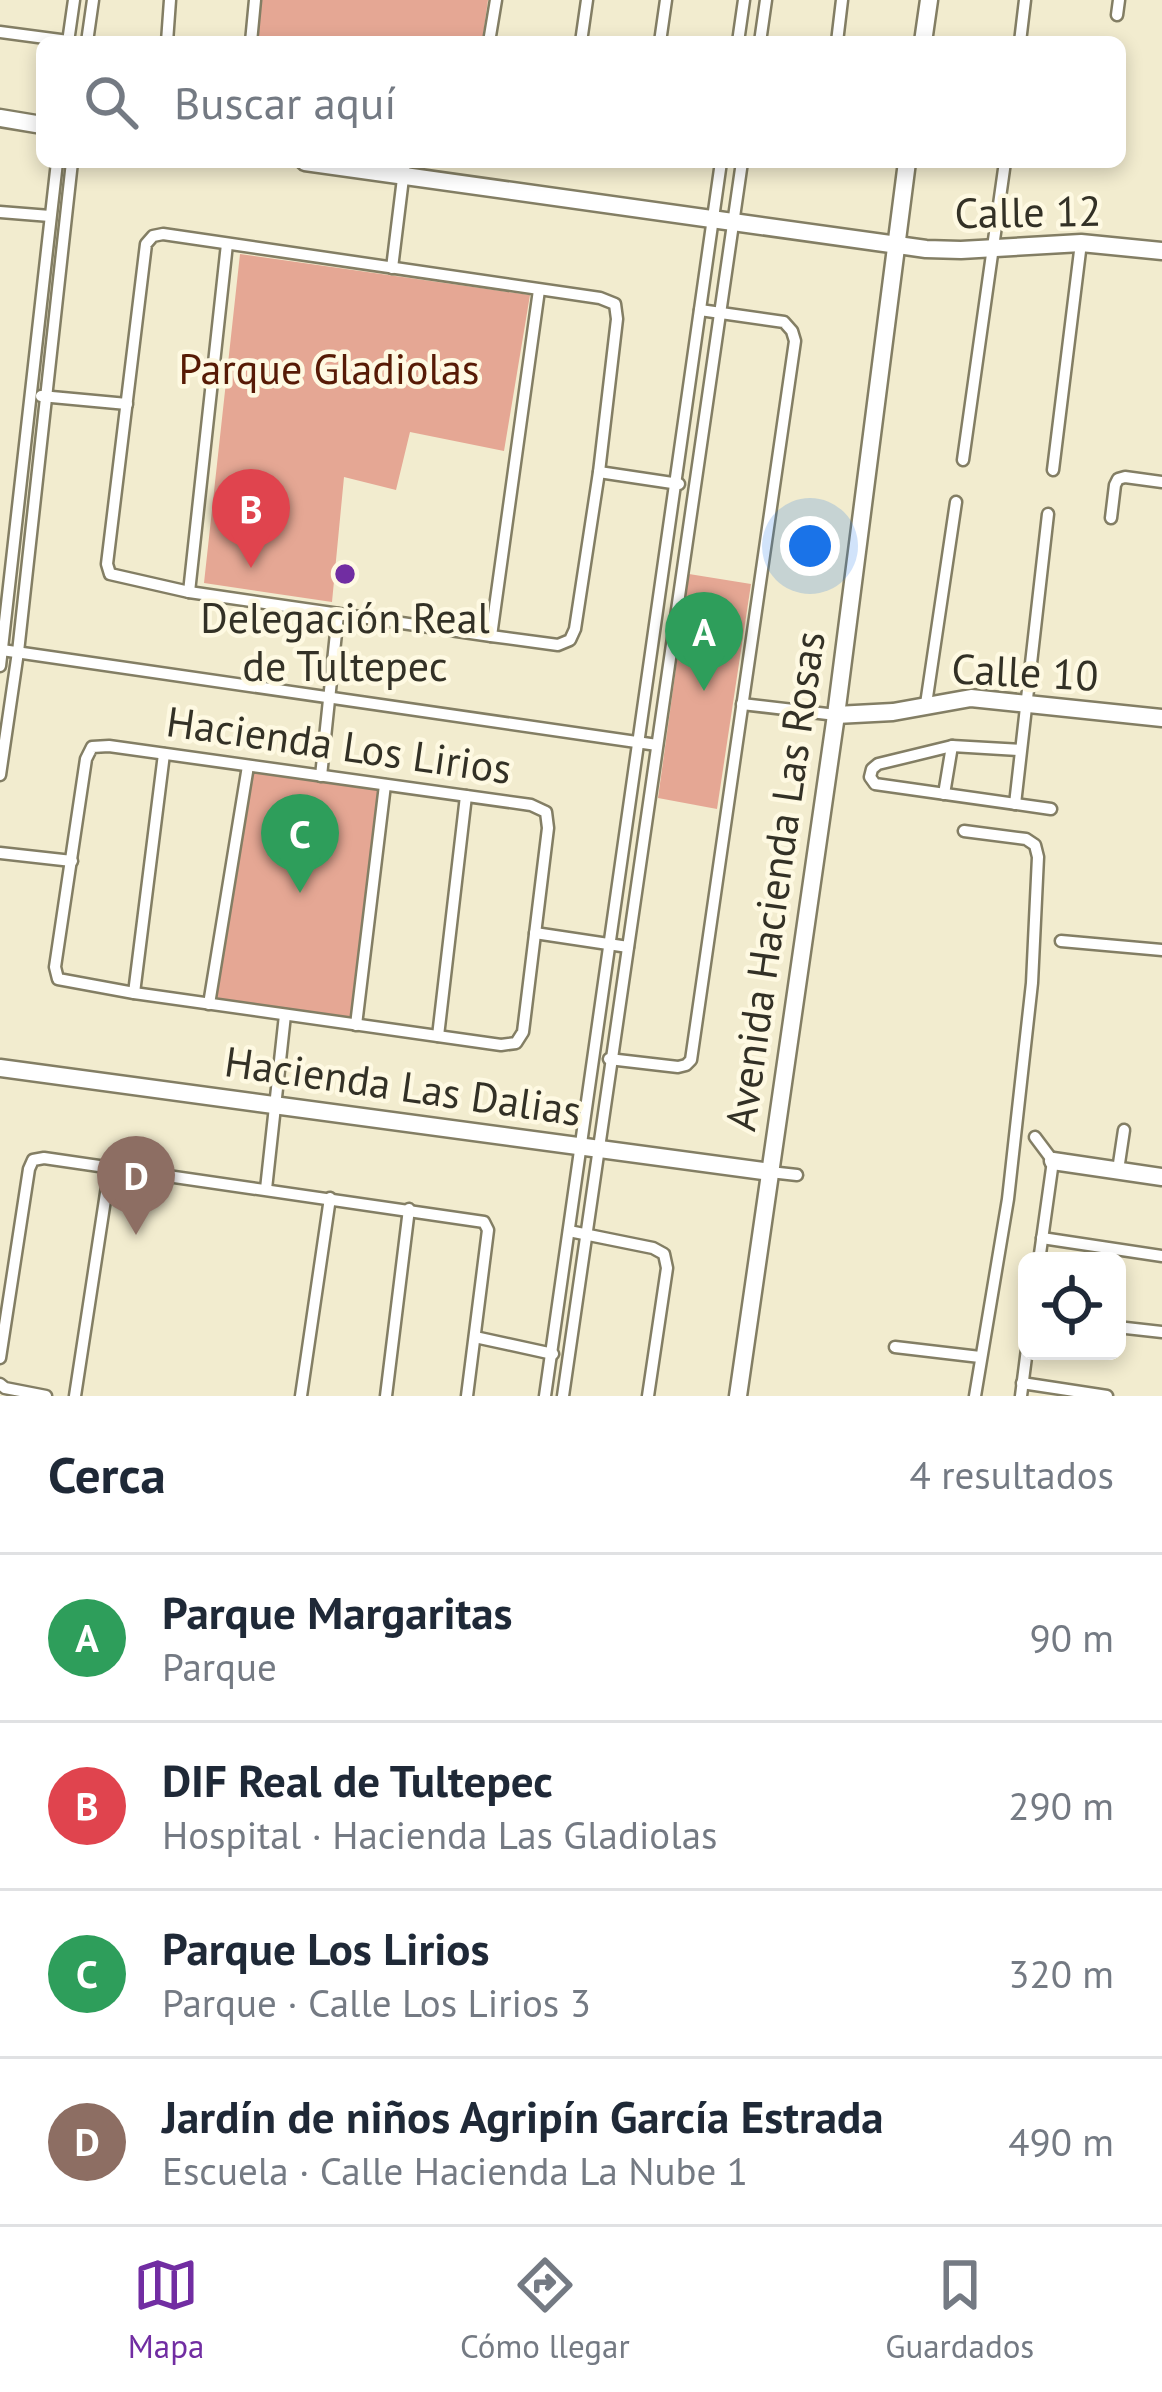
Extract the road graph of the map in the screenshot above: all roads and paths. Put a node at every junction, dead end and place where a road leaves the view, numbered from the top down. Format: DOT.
graph roads {
  1 [pos="74,0"];
  2 [pos="93,0"];
  3 [pos="170,0"];
  4 [pos="255,0"];
  5 [pos="496,0"];
  6 [pos="587,0"];
  7 [pos="666,0"];
  8 [pos="744,0"];
  9 [pos="766,0"];
  10 [pos="842,0"];
  11 [pos="929,0"];
  12 [pos="1025,0"];
  13 [pos="1119,0"];
  14 [pos="1117,15"];
  15 [pos="0,32"];
  16 [pos="69,36"];
  17 [pos="88,36"];
  18 [pos="167,36"];
  19 [pos="252,36"];
  20 [pos="490,36"];
  21 [pos="582,36"];
  22 [pos="661,36"];
  23 [pos="739,36"];
  24 [pos="761,36"];
  25 [pos="838,36"];
  26 [pos="924,36"];
  27 [pos="1021,36"];
  28 [pos="36,37"];
  29 [pos="0,118"];
  30 [pos="36,124"];
  31 [pos="56,168"];
  32 [pos="71,168"];
  33 [pos="720,168"];
  34 [pos="741,168"];
  35 [pos="906,168"];
  36 [pos="1004,168"];
  37 [pos="404,169"];
  38 [pos="0,212"];
  39 [pos="50,216"];
  40 [pos="713,218"];
  41 [pos="734,221"];
  42 [pos="896,243"];
  43 [pos="1081,243"];
  44 [pos="226,244"];
  45 [pos="994,246"];
  46 [pos="1162,251"];
  47 [pos="392,268"];
  48 [pos="539,290"];
  49 [pos="700,310"];
  50 [pos="720,314"];
  51 [pos="31,395"];
  52 [pos="47,396"];
  53 [pos="127,404"];
  54 [pos="963,460"];
  55 [pos="1053,470"];
  56 [pos="599,472"];
  57 [pos="1162,482"];
  58 [pos="675,484"];
  59 [pos="695,487"];
  60 [pos="956,502"];
  61 [pos="1048,514"];
  62 [pos="1111,518"];
  63 [pos="189,592"];
  64 [pos="338,614"];
  65 [pos="491,636"];
  66 [pos="2,650"];
  67 [pos="18,652"];
  68 [pos="0,666"];
  69 [pos="329,697"];
  70 [pos="1025,702"];
  71 [pos="742,704"];
  72 [pos="926,704"];
  73 [pos="836,715"];
  74 [pos="1162,718"];
  75 [pos="638,742"];
  76 [pos="657,745"];
  77 [pos="952,746"];
  78 [pos="1020,750"];
  79 [pos="164,754"];
  80 [pos="248,766"];
  81 [pos="0,775"];
  82 [pos="321,776"];
  83 [pos="385,785"];
  84 [pos="944,794"];
  85 [pos="466,796"];
  86 [pos="1015,804"];
  87 [pos="1052,809"];
  88 [pos="964,831"];
  89 [pos="0,853"];
  90 [pos="72,861"];
  91 [pos="535,933"];
  92 [pos="1060,941"];
  93 [pos="609,944"];
  94 [pos="628,946"];
  95 [pos="1162,950"];
  96 [pos="134,994"];
  97 [pos="209,1004"];
  98 [pos="285,1015"];
  99 [pos="356,1025"];
  100 [pos="438,1036"];
  101 [pos="594,1056"];
  102 [pos="611,1059"];
  103 [pos="0,1068"];
  104 [pos="276,1105"];
  105 [pos="1124,1130"];
  106 [pos="1035,1137"];
  107 [pos="590,1147"];
  108 [pos="1053,1161"];
  109 [pos="110,1167"];
  110 [pos="1118,1171"];
  111 [pos="770,1172"];
  112 [pos="797,1175"];
  113 [pos="1162,1177"];
  114 [pos="266,1189"];
  115 [pos="330,1198"];
  116 [pos="409,1209"];
  117 [pos="568,1231"];
  118 [pos="586,1235"];
  119 [pos="1042,1238"];
  120 [pos="1040,1252"];
  121 [pos="1162,1256"];
  122 [pos="0,1268"];
  123 [pos="14,1271"];
  124 [pos="1126,1328"];
  125 [pos="1162,1332"];
  126 [pos="475,1337"];
  127 [pos="896,1347"];
  128 [pos="551,1353"];
  129 [pos="568,1357"];
  130 [pos="980,1357"];
  131 [pos="0,1358"];
  132 [pos="1026,1360"];
  133 [pos="0,1384"];
  134 [pos="1022,1390"];
  135 [pos="46,1396"];
  136 [pos="75,1396"];
  137 [pos="301,1396"];
  138 [pos="386,1396"];
  139 [pos="467,1396"];
  140 [pos="545,1396"];
  141 [pos="562,1396"];
  142 [pos="648,1396"];
  143 [pos="738,1396"];
  144 [pos="975,1396"];
  145 [pos="1107,1396"];
  1 -- 16 [label="street"];
  2 -- 17 [label="street"];
  3 -- 18 [label="street"];
  4 -- 19 [label="street"];
  5 -- 20 [label="street"];
  6 -- 21 [label="street"];
  7 -- 22 [label="street"];
  8 -- 23 [label="street"];
  9 -- 24 [label="street"];
  10 -- 25 [label="street"];
  11 -- 26 [label="street"];
  12 -- 27 [label="street"];
  13 -- 14 [label="street"];
  15 -- 28 [label="street"];
  29 -- 30 [label="street"];
  31 -- 39 [label="street"];
  32 -- 52 [label="street"];
  33 -- 40 [label="street"];
  34 -- 41 [label="street"];
  35 -- 42 [label="street, Avenida Hacienda Las Rosas"];
  36 -- 45 [label="street"];
  37 -- 40 [label="street, Calle 12"];
  37 -- 47 [label="street"];
  38 -- 39 [label="street"];
  39 -- 51 [label="street"];
  40 -- 41 [label="street, Calle 12"];
  40 -- 49 [label="street"];
  41 -- 42 [label="street, Calle 12"];
  41 -- 50 [label="street"];
  42 -- 45 [label="street, Calle 12"];
  42 -- 73 [label="street, Avenida Hacienda Las Rosas"];
  43 -- 45 [label="street, Calle 12"];
  43 -- 46 [label="street, Calle 12"];
  43 -- 55 [label="street"];
  44 -- 47 [label="street"];
  44 -- 53 [label="street"];
  44 -- 63 [label="street"];
  45 -- 54 [label="street"];
  47 -- 48 [label="street"];
  48 -- 56 [label="street"];
  48 -- 65 [label="street"];
  49 -- 50 [label="street"];
  49 -- 58 [label="street"];
  50 -- 59 [label="street"];
  50 -- 71 [label="street"];
  51 -- 52 [label="street"];
  51 -- 66 [label="street"];
  52 -- 53 [label="street"];
  52 -- 67 [label="street"];
  53 -- 63 [label="street"];
  56 -- 58 [label="street"];
  56 -- 65 [label="street"];
  57 -- 62 [label="street"];
  58 -- 59 [label="street"];
  58 -- 75 [label="street"];
  59 -- 76 [label="street"];
  60 -- 72 [label="street"];
  61 -- 70 [label="street"];
  63 -- 64 [label="street"];
  64 -- 65 [label="street"];
  64 -- 69 [label="street"];
  66 -- 67 [label="street"];
  66 -- 68 [label="street"];
  67 -- 69 [label="street"];
  67 -- 81 [label="street"];
  69 -- 75 [label="street"];
  69 -- 82 [label="street"];
  70 -- 72 [label="street, Calle 10"];
  70 -- 74 [label="street, Calle 10"];
  70 -- 78 [label="street"];
  71 -- 73 [label="street, Calle 10"];
  71 -- 102 [label="street"];
  72 -- 73 [label="street, Calle 10"];
  73 -- 111 [label="street, Avenida Hacienda Las Rosas"];
  75 -- 76 [label="street"];
  75 -- 93 [label="street"];
  76 -- 94 [label="street"];
  77 -- 78 [label="street"];
  77 -- 84 [label="street"];
  77 -- 84 [label="street"];
  78 -- 86 [label="street"];
  79 -- 80 [label="street, Hacienda Los Lirios"];
  79 -- 90 [label="street, Hacienda Los Lirios"];
  79 -- 96 [label="street"];
  80 -- 82 [label="street, Hacienda Los Lirios"];
  80 -- 97 [label="street"];
  82 -- 83 [label="street, Hacienda Los Lirios"];
  83 -- 85 [label="street, Hacienda Los Lirios"];
  83 -- 99 [label="street"];
  84 -- 86 [label="street"];
  85 -- 91 [label="street, Hacienda Los Lirios"];
  85 -- 100 [label="street"];
  86 -- 87 [label="street"];
  88 -- 130 [label="street"];
  89 -- 90 [label="street"];
  90 -- 96 [label="street, Hacienda Los Lirios"];
  91 -- 93 [label="street"];
  91 -- 100 [label="street, Hacienda Los Lirios"];
  92 -- 95 [label="street"];
  93 -- 94 [label="street"];
  93 -- 101 [label="street"];
  94 -- 102 [label="street"];
  96 -- 97 [label="street, Hacienda Los Lirios"];
  97 -- 98 [label="street, Hacienda Los Lirios"];
  98 -- 99 [label="street, Hacienda Los Lirios"];
  98 -- 104 [label="street"];
  99 -- 100 [label="street, Hacienda Los Lirios"];
  101 -- 102 [label="street"];
  101 -- 107 [label="street"];
  102 -- 107 [label="street"];
  103 -- 104 [label="street, Hacienda Las Dalias"];
  104 -- 107 [label="street, Hacienda Las Dalias"];
  104 -- 114 [label="street"];
  105 -- 110 [label="street"];
  106 -- 108 [label="street"];
  107 -- 111 [label="street, Hacienda Las Dalias"];
  107 -- 117 [label="street"];
  107 -- 118 [label="street"];
  108 -- 110 [label="street"];
  108 -- 119 [label="street"];
  109 -- 114 [label="street"];
  109 -- 123 [label="street"];
  109 -- 136 [label="street"];
  110 -- 113 [label="street"];
  111 -- 112 [label="street, Hacienda Las Dalias"];
  111 -- 143 [label="street, Avenida Hacienda Las Rosas"];
  114 -- 115 [label="street"];
  115 -- 116 [label="street"];
  115 -- 137 [label="street"];
  116 -- 126 [label="street"];
  116 -- 138 [label="street"];
  117 -- 118 [label="street"];
  117 -- 128 [label="street"];
  118 -- 129 [label="street"];
  118 -- 142 [label="street"];
  119 -- 120 [label="street"];
  119 -- 121 [label="street"];
  122 -- 123 [label="street"];
  123 -- 131 [label="street"];
  124 -- 125 [label="street"];
  126 -- 128 [label="street"];
  126 -- 139 [label="street"];
  127 -- 130 [label="street"];
  128 -- 129 [label="street"];
  128 -- 140 [label="street"];
  129 -- 141 [label="street"];
  130 -- 144 [label="street"];
  132 -- 134 [label="street"];
  133 -- 135 [label="street"];
  134 -- 145 [label="street"];
}
